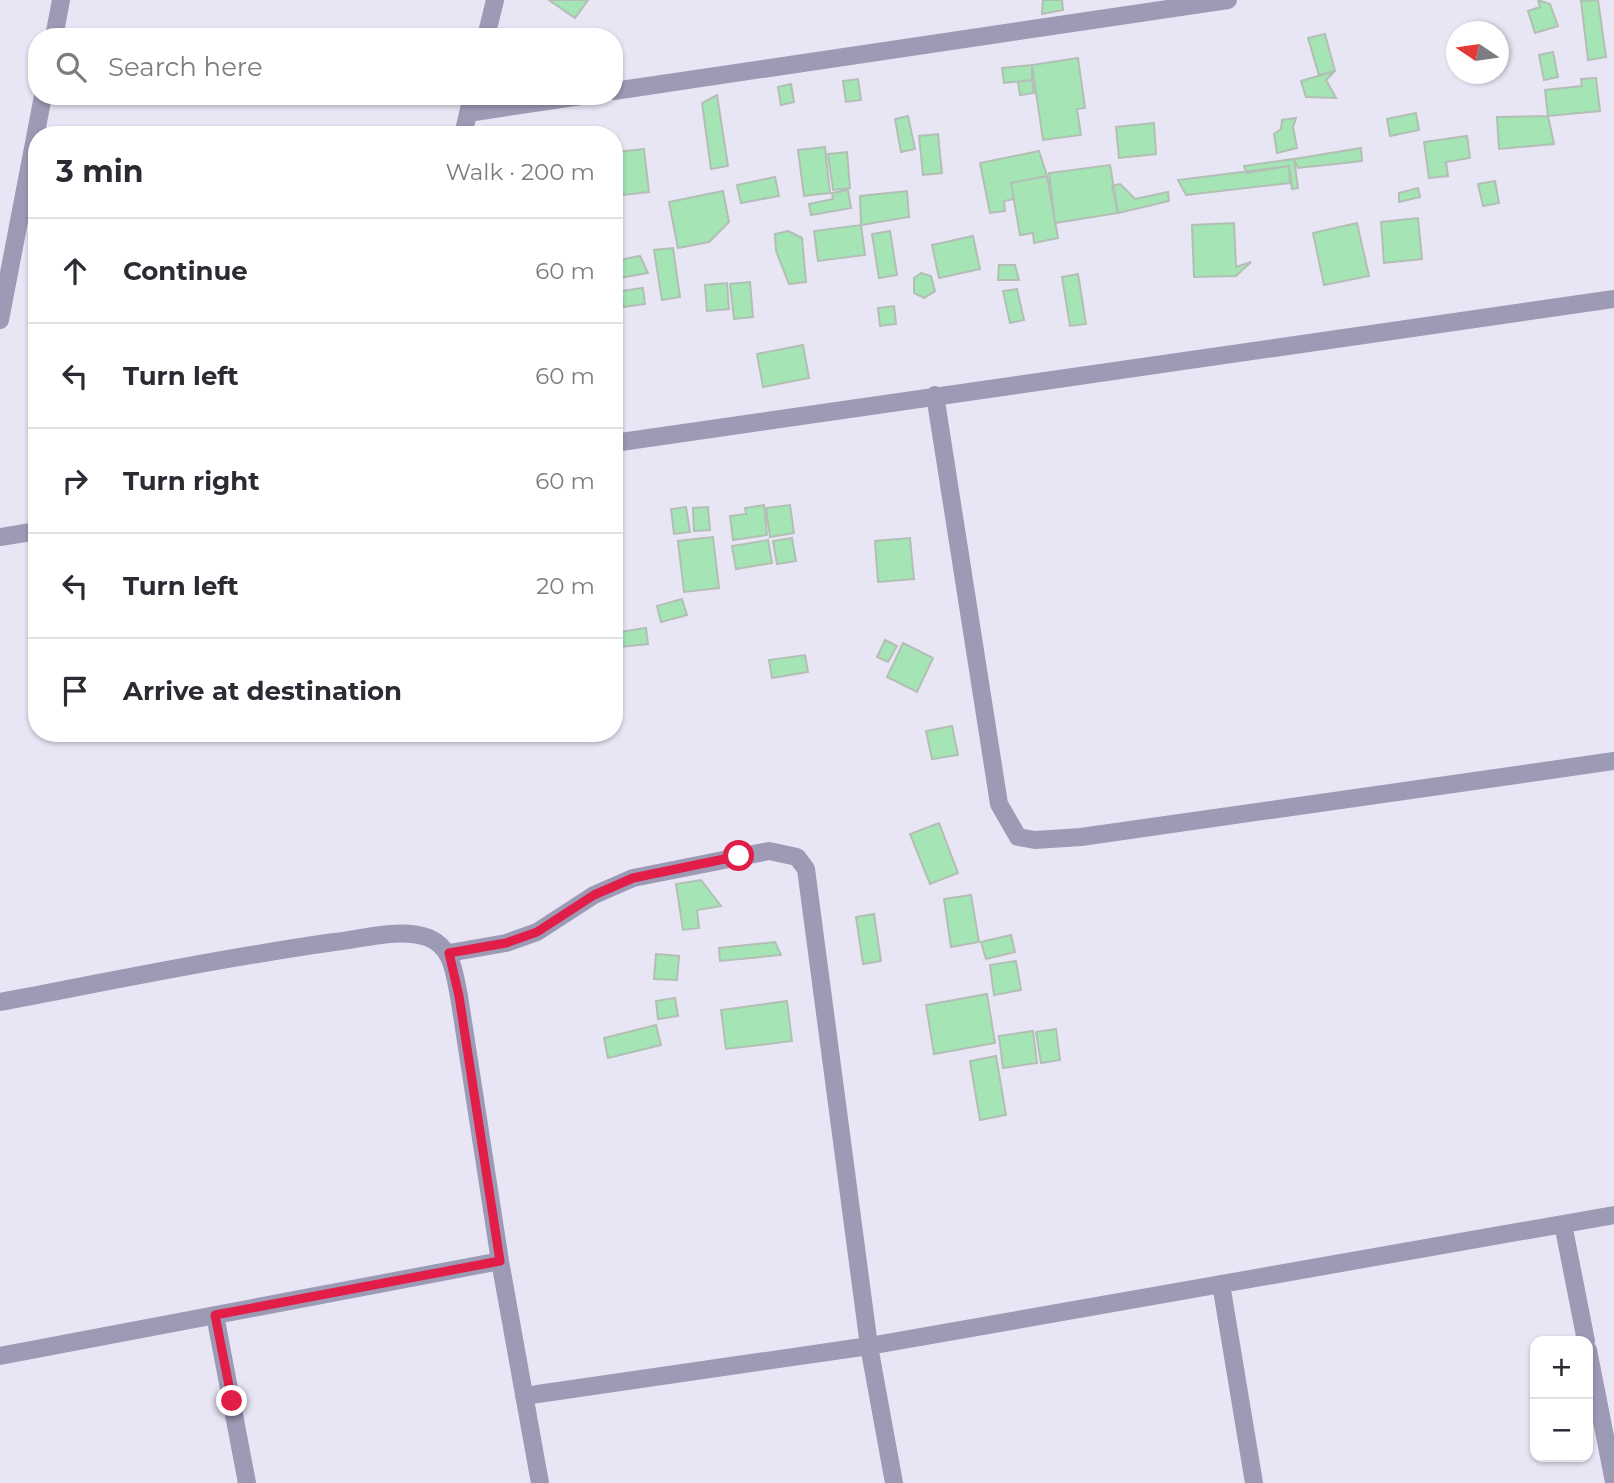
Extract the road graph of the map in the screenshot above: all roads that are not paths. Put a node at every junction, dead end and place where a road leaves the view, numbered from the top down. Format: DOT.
graph roads {
  1 [pos="61,0"];
  2 [pos="495,0"];
  3 [pos="1228,0"];
  4 [pos="56,28"];
  5 [pos="488,28"];
  6 [pos="623,90"];
  7 [pos="41,105"];
  8 [pos="470,105"];
  9 [pos="37,126"];
  10 [pos="465,126"];
  11 [pos="28,174"];
  12 [pos="1614,299"];
  13 [pos="0,320"];
  14 [pos="934,395"];
  15 [pos="623,442"];
  16 [pos="28,532"];
  17 [pos="0,537"];
  18 [pos="1614,761"];
  19 [pos="449,953"];
  20 [pos="0,1002"];
  21 [pos="1614,1215"];
  22 [pos="1563,1224"];
  23 [pos="500,1261"];
  24 [pos="1221,1284"];
  25 [pos="215,1315"];
  26 [pos="1585,1336"];
  27 [pos="869,1346"];
  28 [pos="0,1356"];
  29 [pos="1593,1375"];
  30 [pos="524,1396"];
  31 [pos="1614,1482"];
  32 [pos="247,1483"];
  33 [pos="540,1483"];
  34 [pos="894,1483"];
  35 [pos="1254,1483"];
  1 -- 4 [label="street"];
  2 -- 5 [label="street"];
  3 -- 6 [label="street"];
  7 -- 9 [label="street"];
  8 -- 10 [label="street"];
  11 -- 13 [label="street"];
  12 -- 14 [label="street"];
  14 -- 15 [label="street"];
  14 -- 18 [label="street"];
  16 -- 17 [label="street"];
  19 -- 20 [label="street"];
  19 -- 23 [label="street"];
  19 -- 27 [label="street"];
  21 -- 22 [label="street"];
  22 -- 24 [label="street"];
  22 -- 26 [label="street"];
  23 -- 25 [label="street"];
  23 -- 30 [label="street"];
  24 -- 27 [label="street"];
  24 -- 35 [label="street"];
  25 -- 28 [label="street"];
  25 -- 32 [label="street"];
  27 -- 30 [label="street"];
  27 -- 34 [label="street"];
  29 -- 31 [label="street"];
  30 -- 33 [label="street"];
}
